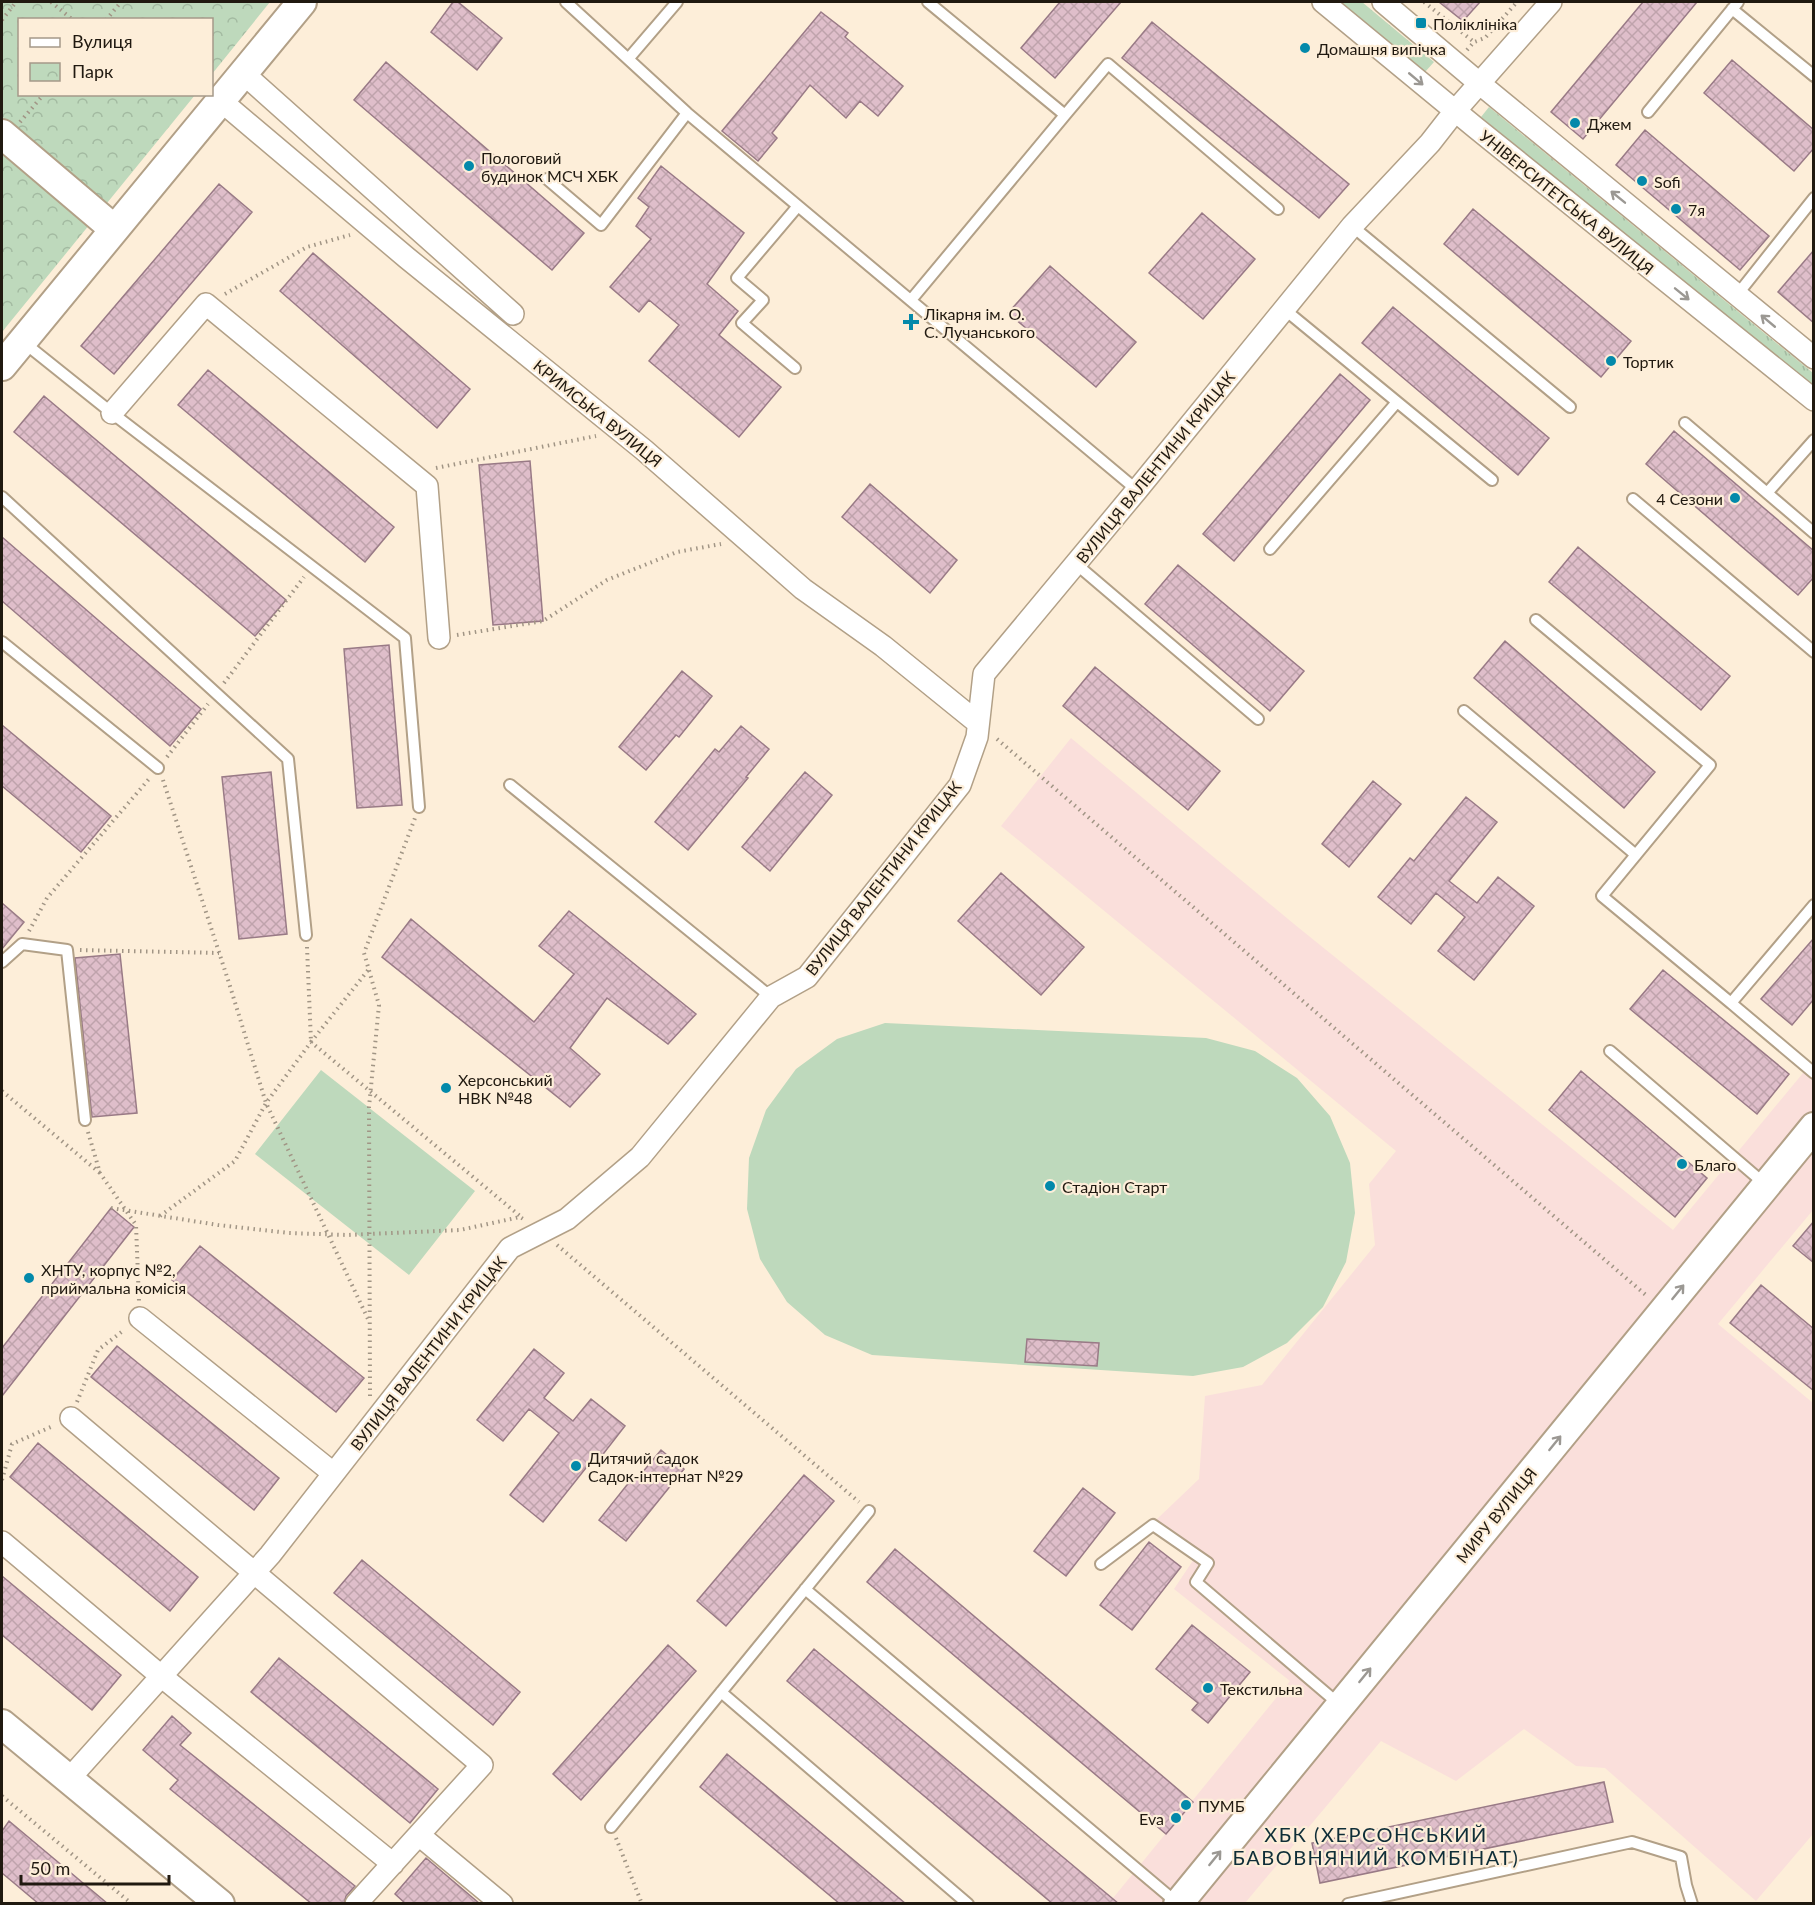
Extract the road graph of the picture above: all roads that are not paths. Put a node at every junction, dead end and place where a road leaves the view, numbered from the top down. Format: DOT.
graph roads {
  1 [pos="303,2"];
  2 [pos="566,2"];
  3 [pos="677,2"];
  4 [pos="928,2"];
  5 [pos="1323,2"];
  6 [pos="1383,2"];
  7 [pos="1551,2"];
  8 [pos="1735,5"];
  9 [pos="629,58"];
  10 [pos="243,72"];
  11 [pos="1814,76"];
  12 [pos="1479,83"];
  13 [pos="220,100"];
  14 [pos="1455,111"];
  15 [pos="1648,112"];
  16 [pos="687,113"];
  17 [pos="1065,115"];
  18 [pos="7,127"];
  19 [pos="547,179"];
  20 [pos="1814,198"];
  21 [pos="798,206"];
  22 [pos="1278,209"];
  23 [pos="1352,226"];
  24 [pos="114,229"];
  25 [pos="1737,295"];
  26 [pos="911,300"];
  27 [pos="1284,309"];
  28 [pos="513,314"];
  29 [pos="22,341"];
  30 [pos="1814,358"];
  31 [pos="2,366"];
  32 [pos="795,368"];
  33 [pos="1814,400"];
  34 [pos="1397,402"];
  35 [pos="1570,407"];
  36 [pos="112,413"];
  37 [pos="1685,423"];
  38 [pos="1814,440"];
  39 [pos="1492,480"];
  40 [pos="1137,490"];
  41 [pos="1767,493"];
  42 [pos="2,497"];
  43 [pos="1633,499"];
  44 [pos="1814,533"];
  45 [pos="1270,549"];
  46 [pos="1076,564"];
  47 [pos="1536,620"];
  48 [pos="440,638"];
  49 [pos="2,642"];
  50 [pos="1814,652"];
  51 [pos="1464,711"];
  52 [pos="1258,719"];
  53 [pos="978,723"];
  54 [pos="158,768"];
  55 [pos="510,785"];
  56 [pos="419,807"];
  57 [pos="1636,855"];
  58 [pos="1814,905"];
  59 [pos="306,934"];
  60 [pos="2,962"];
  61 [pos="771,997"];
  62 [pos="1731,1003"];
  63 [pos="1610,1051"];
  64 [pos="1814,1073"];
  65 [pos="85,1120"];
  66 [pos="1814,1126"];
  67 [pos="1766,1185"];
  68 [pos="140,1318"];
  69 [pos="71,1418"];
  70 [pos="333,1473"];
  71 [pos="869,1511"];
  72 [pos="2,1542"];
  73 [pos="1101,1564"];
  74 [pos="254,1573"];
  75 [pos="805,1590"];
  76 [pos="161,1676"];
  77 [pos="721,1692"];
  78 [pos="1341,1705"];
  79 [pos="2,1724"];
  80 [pos="69,1779"];
  81 [pos="611,1827"];
  82 [pos="419,1835"];
  83 [pos="393,1864"];
  84 [pos="220,1904"];
  85 [pos="356,1904"];
  86 [pos="502,1904"];
  87 [pos="968,1904"];
  88 [pos="1178,1904"];
  89 [pos="1348,1904"];
  90 [pos="1692,1904"];
  1 -- 10 [label="street"];
  2 -- 9 [label="lane"];
  3 -- 9 [label="lane"];
  4 -- 17 [label="lane"];
  5 -- 14 [label="street, УНІВЕРСИТЕТСЬКА ВУЛИЦЯ, one-way"];
  6 -- 12 [label="street"];
  7 -- 12 [label="street, ВУЛИЦЯ ВАЛЕНТИНИ КРИЦАК"];
  8 -- 11 [label="lane"];
  8 -- 15 [label="lane"];
  9 -- 16 [label="lane"];
  10 -- 13 [label="street"];
  10 -- 28 [label="street"];
  12 -- 14 [label="street, ВУЛИЦЯ ВАЛЕНТИНИ КРИЦАК"];
  25 -- 12 [label="street, one-way"];
  13 -- 24 [label="street"];
  13 -- 53 [label="street, КРИМСЬКА ВУЛИЦЯ"];
  14 -- 23 [label="street, ВУЛИЦЯ ВАЛЕНТИНИ КРИЦАК"];
  14 -- 33 [label="street, УНІВЕРСИТЕТСЬКА ВУЛИЦЯ, one-way"];
  16 -- 19 [label="lane"];
  16 -- 21 [label="lane"];
  17 -- 22 [label="lane"];
  17 -- 26 [label="lane"];
  18 -- 24 [label="street"];
  20 -- 25 [label="lane"];
  21 -- 26 [label="lane"];
  21 -- 32 [label="lane"];
  23 -- 27 [label="street, ВУЛИЦЯ ВАЛЕНТИНИ КРИЦАК"];
  23 -- 35 [label="lane"];
  24 -- 29 [label="street"];
  30 -- 25 [label="street, one-way"];
  26 -- 40 [label="lane"];
  27 -- 34 [label="lane"];
  27 -- 40 [label="street, ВУЛИЦЯ ВАЛЕНТИНИ КРИЦАК"];
  29 -- 31 [label="street"];
  29 -- 36 [label="lane"];
  34 -- 39 [label="lane"];
  34 -- 45 [label="lane"];
  36 -- 48 [label="street"];
  36 -- 56 [label="lane"];
  37 -- 41 [label="lane"];
  38 -- 41 [label="lane"];
  40 -- 46 [label="street, ВУЛИЦЯ ВАЛЕНТИНИ КРИЦАК"];
  41 -- 44 [label="lane"];
  42 -- 59 [label="lane"];
  43 -- 50 [label="lane"];
  46 -- 52 [label="lane"];
  46 -- 53 [label="street, ВУЛИЦЯ ВАЛЕНТИНИ КРИЦАК"];
  47 -- 57 [label="lane"];
  49 -- 54 [label="lane"];
  51 -- 57 [label="lane"];
  53 -- 61 [label="street, ВУЛИЦЯ ВАЛЕНТИНИ КРИЦАК"];
  55 -- 61 [label="lane"];
  57 -- 62 [label="lane"];
  58 -- 62 [label="lane"];
  60 -- 65 [label="lane"];
  61 -- 70 [label="street, ВУЛИЦЯ ВАЛЕНТИНИ КРИЦАК"];
  62 -- 64 [label="lane"];
  63 -- 67 [label="lane"];
  66 -- 67 [label="street, МИРУ ВУЛИЦЯ"];
  78 -- 67 [label="street, МИРУ ВУЛИЦЯ, one-way"];
  68 -- 70 [label="street"];
  69 -- 74 [label="street"];
  70 -- 74 [label="street, ВУЛИЦЯ ВАЛЕНТИНИ КРИЦАК"];
  71 -- 75 [label="lane"];
  72 -- 76 [label="street"];
  73 -- 78 [label="lane"];
  74 -- 76 [label="street, ВУЛИЦЯ ВАЛЕНТИНИ КРИЦАК"];
  74 -- 82 [label="street"];
  75 -- 77 [label="lane"];
  75 -- 88 [label="lane"];
  76 -- 80 [label="street, ВУЛИЦЯ ВАЛЕНТИНИ КРИЦАК"];
  76 -- 83 [label="street"];
  77 -- 81 [label="lane"];
  77 -- 87 [label="lane"];
  88 -- 78 [label="street, МИРУ ВУЛИЦЯ, one-way"];
  79 -- 80 [label="street"];
  80 -- 84 [label="street"];
  82 -- 83 [label="street"];
  82 -- 86 [label="street"];
  83 -- 85 [label="street"];
  89 -- 90 [label="lane"];
}
